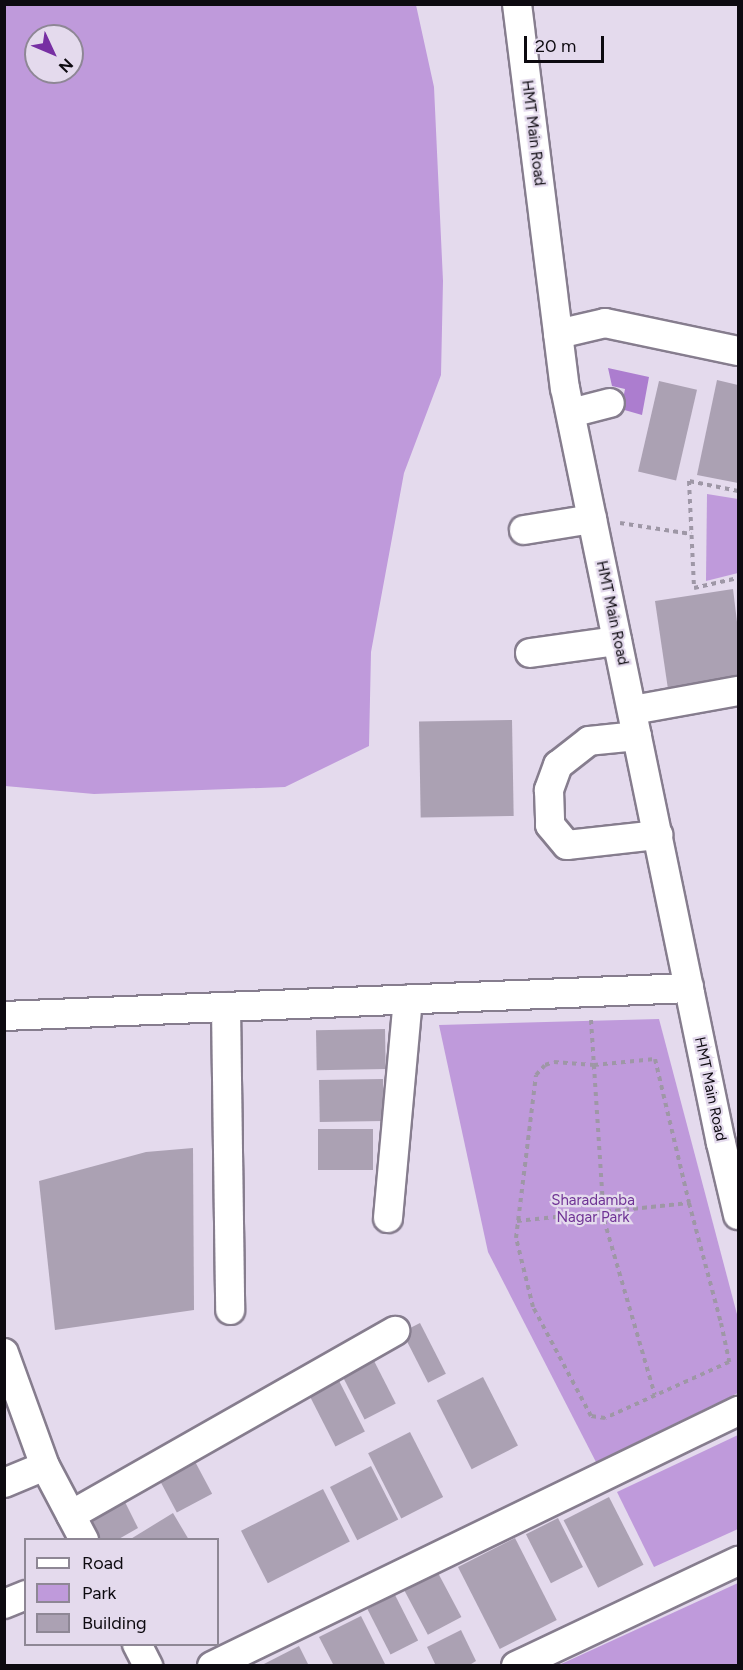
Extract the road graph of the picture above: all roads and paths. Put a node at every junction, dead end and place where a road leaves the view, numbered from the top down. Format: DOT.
graph roads {
  1 [pos="517,4"];
  2 [pos="558,334"];
  3 [pos="738,351"];
  4 [pos="610,403"];
  5 [pos="571,413"];
  6 [pos="738,491"];
  7 [pos="592,519"];
  8 [pos="524,530"];
  9 [pos="692,534"];
  10 [pos="738,578"];
  11 [pos="617,641"];
  12 [pos="530,653"];
  13 [pos="738,692"];
  14 [pos="635,723"];
  15 [pos="658,835"];
  16 [pos="690,988"];
  17 [pos="589,992"];
  18 [pos="408,1000"];
  19 [pos="226,1007"];
  20 [pos="4,1016"];
  21 [pos="594,1065"];
  22 [pos="689,1203"];
  23 [pos="603,1212"];
  24 [pos="738,1215"];
  25 [pos="388,1218"];
  26 [pos="517,1221"];
  27 [pos="230,1310"];
  28 [pos="395,1331"];
  29 [pos="4,1353"];
  30 [pos="655,1395"];
  31 [pos="14,1411"];
  32 [pos="738,1412"];
  33 [pos="45,1466"];
  34 [pos="4,1483"];
  35 [pos="78,1527"];
  36 [pos="738,1561"];
  37 [pos="24,1596"];
  38 [pos="4,1604"];
  39 [pos="138,1646"];
  40 [pos="148,1665"];
  41 [pos="212,1665"];
  42 [pos="516,1665"];
  1 -- 2 [label="street, HMT Main Road"];
  2 -- 3 [label="street"];
  2 -- 5 [label="street, HMT Main Road"];
  4 -- 5 [label="street"];
  5 -- 7 [label="street, HMT Main Road"];
  6 -- 9 [label="path"];
  7 -- 8 [label="street"];
  7 -- 9 [label="path"];
  7 -- 11 [label="street, HMT Main Road"];
  9 -- 10 [label="path"];
  11 -- 12 [label="street"];
  11 -- 14 [label="street, HMT Main Road"];
  13 -- 14 [label="street"];
  14 -- 15 [label="street, HMT Main Road"];
  14 -- 15 [label="street"];
  15 -- 16 [label="street, HMT Main Road"];
  16 -- 17 [label="street"];
  16 -- 24 [label="street, HMT Main Road"];
  17 -- 18 [label="street"];
  17 -- 21 [label="path"];
  18 -- 19 [label="street"];
  18 -- 25 [label="street"];
  19 -- 20 [label="street"];
  19 -- 27 [label="street"];
  21 -- 22 [label="path"];
  21 -- 23 [label="path"];
  21 -- 26 [label="path"];
  22 -- 23 [label="path"];
  22 -- 30 [label="path"];
  23 -- 26 [label="path"];
  23 -- 30 [label="path"];
  26 -- 30 [label="path"];
  28 -- 35 [label="street"];
  29 -- 31 [label="street"];
  31 -- 33 [label="street"];
  32 -- 41 [label="street"];
  33 -- 34 [label="street"];
  33 -- 35 [label="street"];
  36 -- 42 [label="street"];
  37 -- 38 [label="street"];
  39 -- 40 [label="street"];
}
